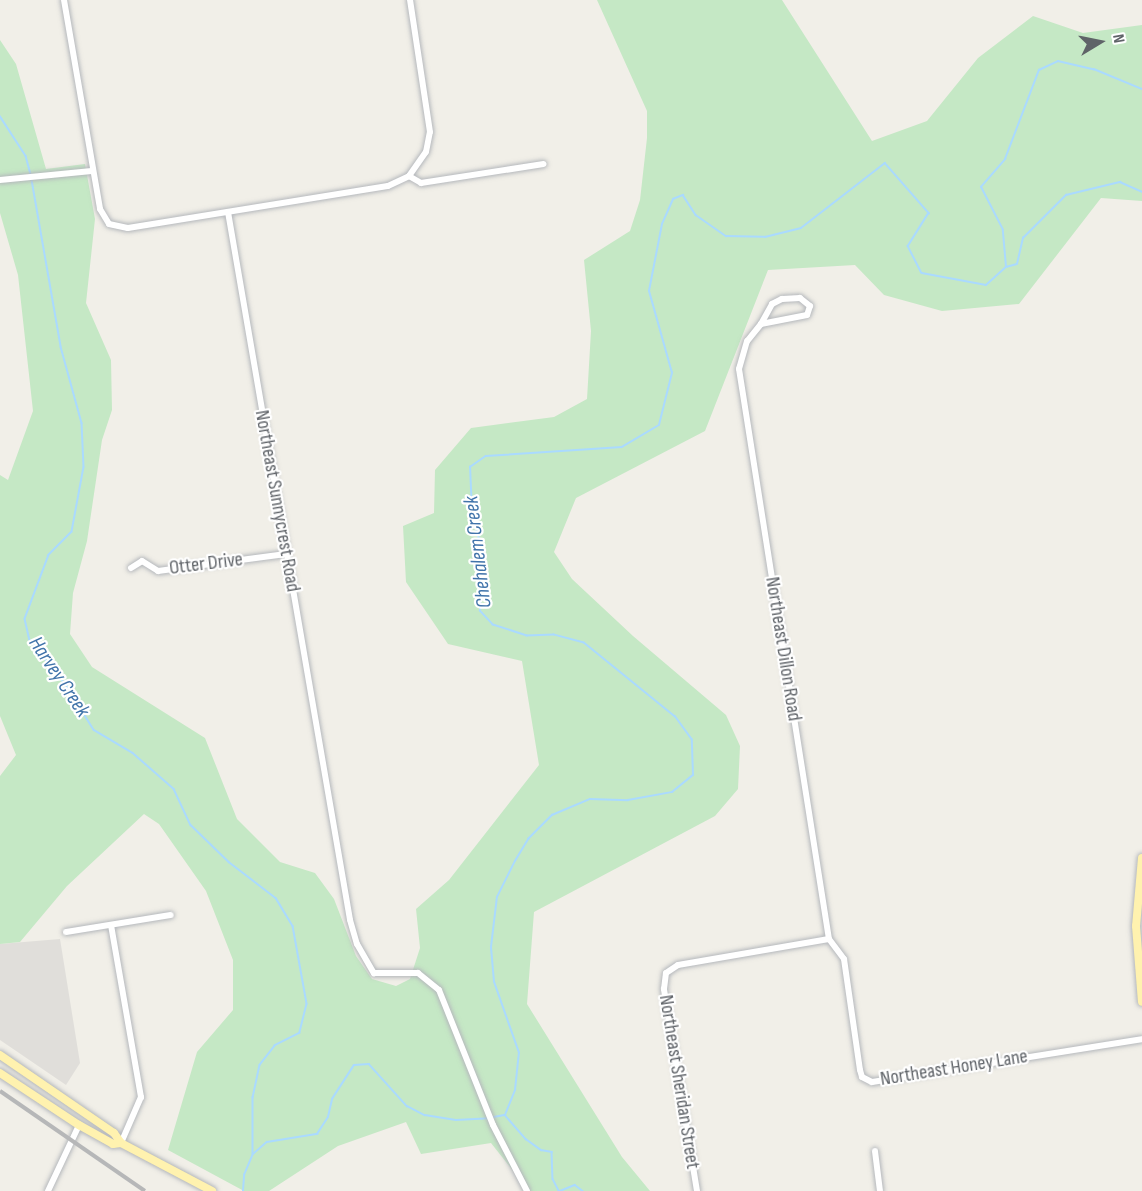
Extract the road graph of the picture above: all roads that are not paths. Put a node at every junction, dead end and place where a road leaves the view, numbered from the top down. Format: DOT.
graph roads {
  1 [pos="64,0"];
  2 [pos="410,0"];
  3 [pos="544,164"];
  4 [pos="92,171"];
  5 [pos="409,176"];
  6 [pos="0,180"];
  7 [pos="228,212"];
  8 [pos="760,324"];
  9 [pos="286,554"];
  10 [pos="131,568"];
  11 [pos="1142,858"];
  12 [pos="171,915"];
  13 [pos="111,925"];
  14 [pos="66,932"];
  15 [pos="829,939"];
  16 [pos="1142,1002"];
  17 [pos="1142,1039"];
  18 [pos="0,1055"];
  19 [pos="0,1073"];
  20 [pos="79,1125"];
  21 [pos="121,1143"];
  22 [pos="875,1151"];
  23 [pos="48,1191"];
  24 [pos="212,1191"];
  25 [pos="527,1191"];
  26 [pos="697,1191"];
  27 [pos="880,1191"];
  1 -- 4 [label="street"];
  2 -- 5 [label="street"];
  3 -- 5 [label="street"];
  4 -- 6 [label="street"];
  4 -- 7 [label="street"];
  5 -- 7 [label="street"];
  7 -- 9 [label="street, Northeast Sunnycrest Road"];
  8 -- 8 [label="street"];
  8 -- 15 [label="street, Northeast Dillon Road"];
  9 -- 10 [label="street, Otter Drive"];
  9 -- 25 [label="street, Northeast Sunnycrest Road"];
  11 -- 16 [label="main road"];
  12 -- 13 [label="street"];
  13 -- 14 [label="street"];
  13 -- 21 [label="street"];
  15 -- 17 [label="street, Northeast Honey Lane"];
  15 -- 26 [label="street, Northeast Sheridan Street"];
  18 -- 21 [label="main road"];
  19 -- 20 [label="main road"];
  20 -- 21 [label="main road"];
  20 -- 23 [label="street"];
  21 -- 24 [label="main road"];
  22 -- 27 [label="street"];
}
